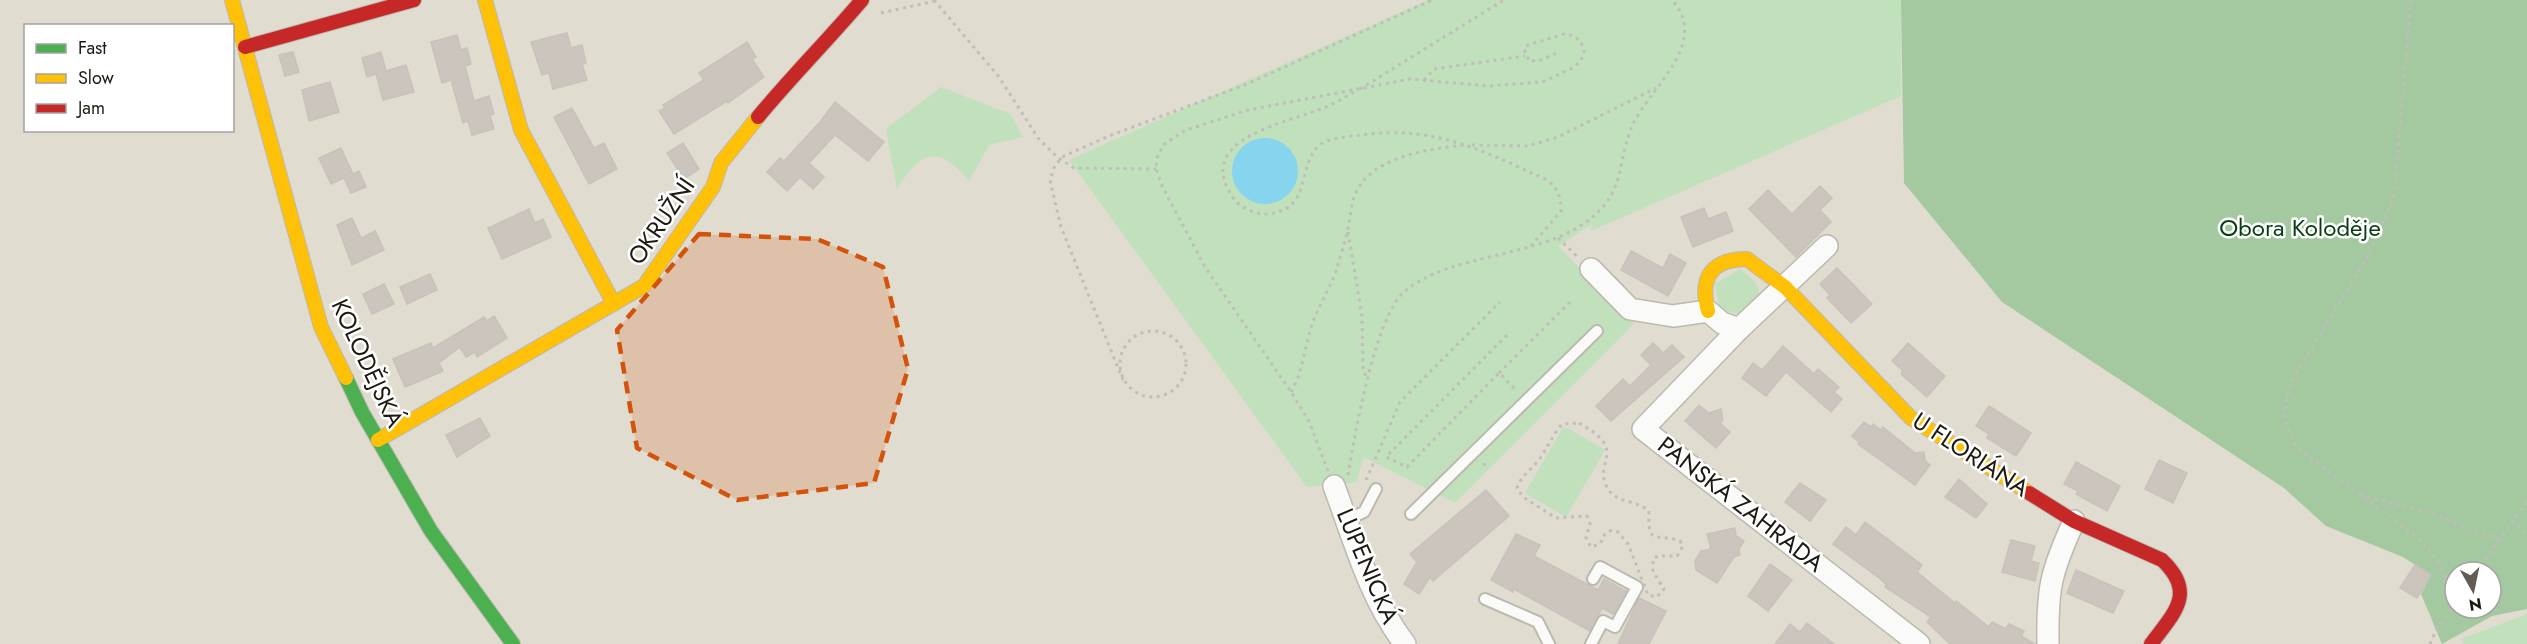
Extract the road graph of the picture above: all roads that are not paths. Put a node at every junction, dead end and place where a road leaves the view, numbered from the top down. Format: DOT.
graph roads {
  1 [pos="232,0"];
  2 [pos="414,0"];
  3 [pos="485,0"];
  4 [pos="862,0"];
  5 [pos="245,47"];
  6 [pos="1827,246"];
  7 [pos="1591,269"];
  8 [pos="1785,287"];
  9 [pos="614,304"];
  10 [pos="1708,311"];
  11 [pos="1739,329"];
  12 [pos="1597,331"];
  13 [pos="378,440"];
  14 [pos="1340,486"];
  15 [pos="1376,489"];
  16 [pos="1411,514"];
  17 [pos="1347,520"];
  18 [pos="2074,521"];
  19 [pos="1593,579"];
  20 [pos="1485,599"];
  21 [pos="513,644"];
  22 [pos="1405,644"];
  23 [pos="1549,644"];
  24 [pos="1591,644"];
  25 [pos="1919,644"];
  26 [pos="2048,644"];
  27 [pos="2151,644"];
  1 -- 5 [label="street, KOLODĚJSKÁ"];
  2 -- 5 [label="street"];
  3 -- 9 [label="street"];
  4 -- 9 [label="street, OKRUŽNÍ"];
  5 -- 13 [label="street, KOLODĚJSKÁ"];
  6 -- 8 [label="street, PANSKÁ ZAHRADA"];
  7 -- 10 [label="street"];
  8 -- 10 [label="street"];
  8 -- 11 [label="street, PANSKÁ ZAHRADA"];
  8 -- 18 [label="street, U FLORIÁNA"];
  9 -- 13 [label="street, OKRUŽNÍ"];
  10 -- 11 [label="street"];
  11 -- 25 [label="street, PANSKÁ ZAHRADA"];
  12 -- 16 [label="lane"];
  13 -- 21 [label="street, KOLODĚJSKÁ"];
  14 -- 17 [label="street, LUPENICKÁ"];
  15 -- 17 [label="lane"];
  17 -- 22 [label="street, LUPENICKÁ"];
  18 -- 26 [label="street"];
  18 -- 27 [label="street, U FLORIÁNA"];
  19 -- 24 [label="lane"];
  20 -- 23 [label="lane"];
}
